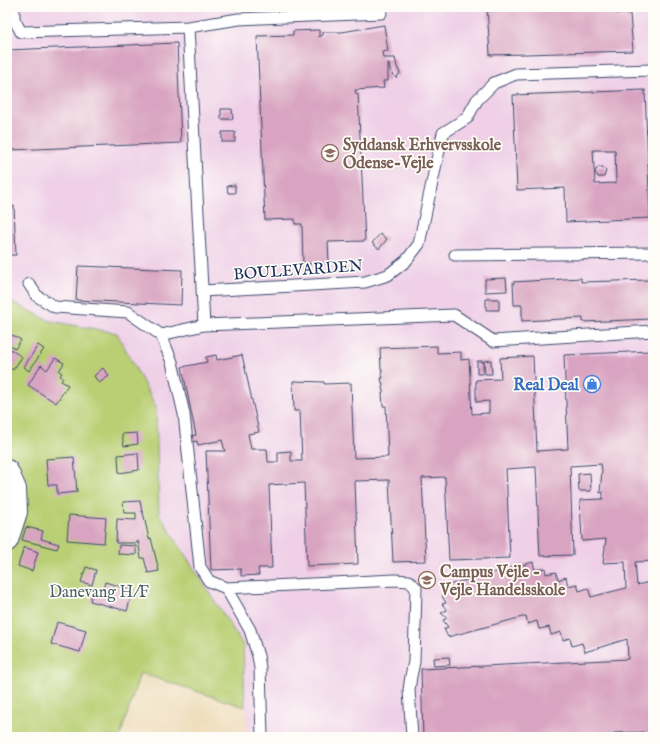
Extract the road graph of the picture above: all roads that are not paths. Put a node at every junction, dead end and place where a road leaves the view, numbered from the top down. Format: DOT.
graph roads {
  1 [pos="14,7"];
  2 [pos="381,13"];
  3 [pos="188,27"];
  4 [pos="653,70"];
  5 [pos="653,253"];
  6 [pos="455,255"];
  7 [pos="29,284"];
  8 [pos="202,291"];
  9 [pos="204,325"];
  10 [pos="653,331"];
  11 [pos="161,335"];
  12 [pos="7,472"];
  13 [pos="7,540"];
  14 [pos="226,588"];
  15 [pos="262,737"];
  16 [pos="412,737"];
  1 -- 3 [label="lane"];
  2 -- 3 [label="lane"];
  3 -- 8 [label="lane"];
  4 -- 8 [label="lane, BOULEVARDEN"];
  5 -- 6 [label="lane"];
  7 -- 11 [label="lane"];
  8 -- 9 [label="lane"];
  9 -- 10 [label="lane"];
  9 -- 11 [label="lane"];
  11 -- 14 [label="lane"];
  12 -- 13 [label="street"];
  14 -- 15 [label="lane"];
  14 -- 16 [label="lane"];
}
